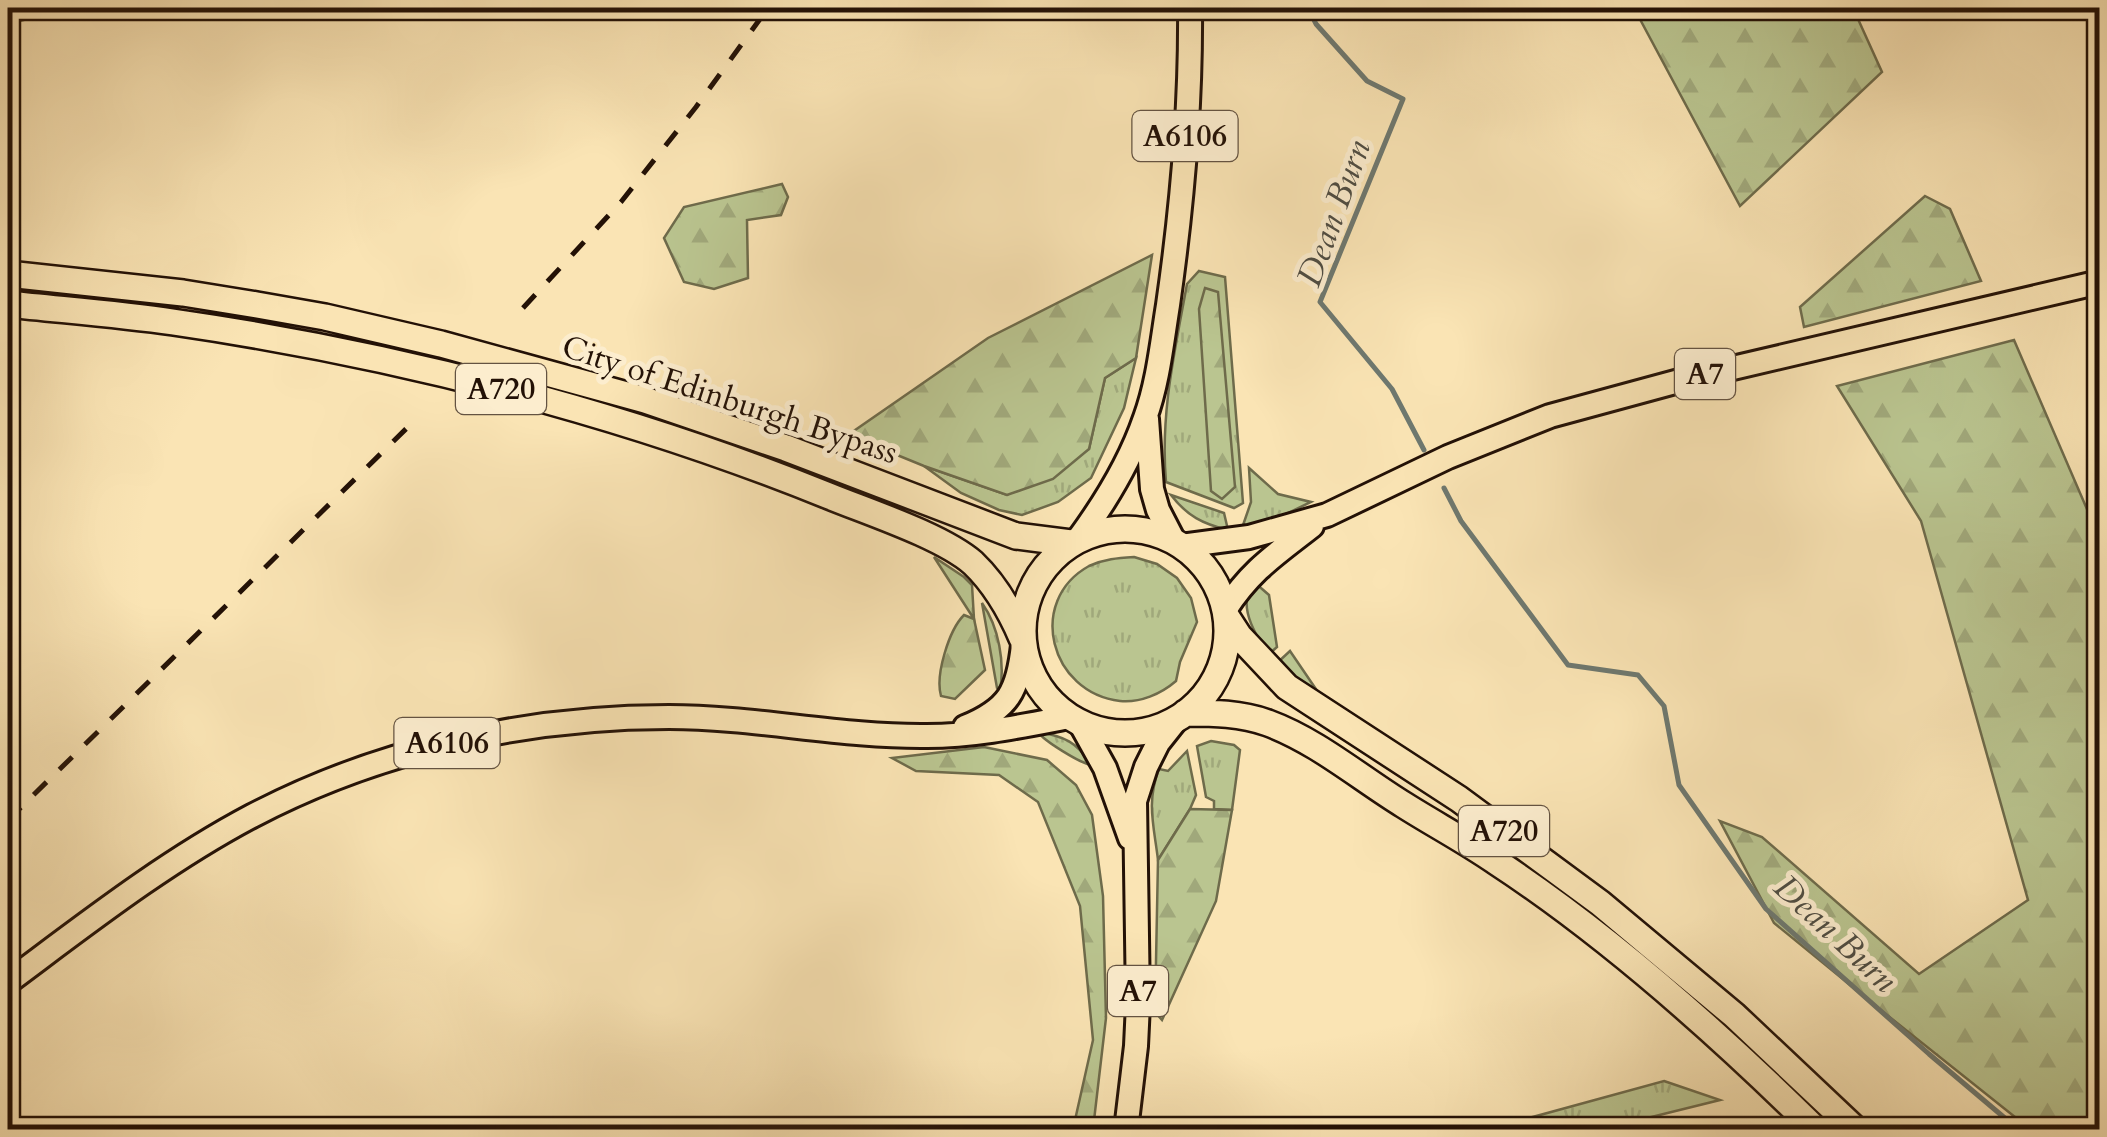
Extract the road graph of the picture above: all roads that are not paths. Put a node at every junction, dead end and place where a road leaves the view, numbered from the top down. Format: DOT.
graph roads {
  1 [pos="1190,8"];
  2 [pos="8,274"];
  3 [pos="2100,282"];
  4 [pos="8,304"];
  5 [pos="1146,416"];
  6 [pos="1327,515"];
  7 [pos="1075,541"];
  8 [pos="1178,543"];
  9 [pos="1226,613"];
  10 [pos="1023,641"];
  11 [pos="1181,716"];
  12 [pos="1074,720"];
  13 [pos="948,734"];
  14 [pos="1134,851"];
  15 [pos="8,982"];
  16 [pos="1126,1130"];
  17 [pos="1816,1130"];
  18 [pos="1856,1130"];
  1 -- 5 [label="main road, A6106"];
  2 -- 7 [label="highway, City of Edinburgh Bypass / A720"];
  3 -- 6 [label="main road, A7"];
  4 -- 10 [label="highway, City of Edinburgh Bypass / A720"];
  5 -- 7 [label="main road, A6106"];
  5 -- 8 [label="main road, A6106"];
  6 -- 8 [label="main road, A7"];
  6 -- 9 [label="main road, A7"];
  7 -- 8 [label="highway"];
  7 -- 10 [label="highway"];
  8 -- 9 [label="highway"];
  9 -- 11 [label="highway"];
  9 -- 18 [label="highway, A720"];
  10 -- 12 [label="highway"];
  10 -- 13 [label="main road, A6106"];
  11 -- 12 [label="highway"];
  11 -- 14 [label="main road, A7"];
  11 -- 17 [label="highway, A720"];
  12 -- 13 [label="main road, A6106"];
  12 -- 14 [label="main road, A7"];
  13 -- 15 [label="main road, A6106"];
  14 -- 16 [label="main road, A7"];
}
